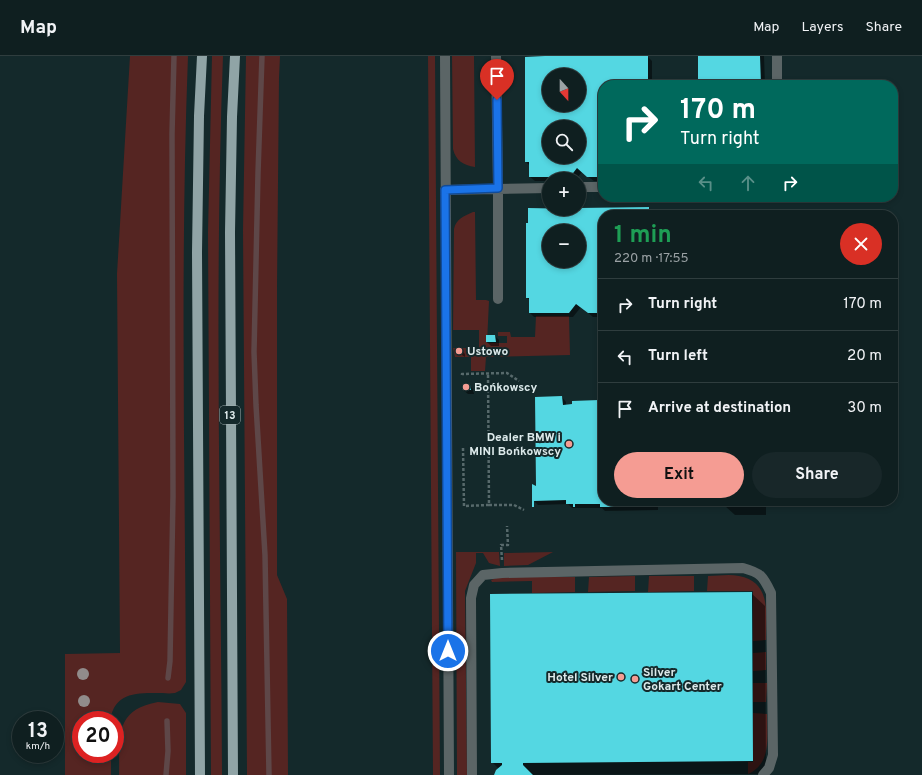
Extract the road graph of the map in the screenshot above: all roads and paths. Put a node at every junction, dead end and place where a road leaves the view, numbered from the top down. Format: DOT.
graph roads {
  1 [pos="202,56"];
  2 [pos="235,56"];
  3 [pos="445,56"];
  4 [pos="496,56"];
  5 [pos="777,56"];
  6 [pos="777,80"];
  7 [pos="598,186"];
  8 [pos="586,187"];
  9 [pos="498,188"];
  10 [pos="542,188"];
  11 [pos="445,190"];
  12 [pos="498,299"];
  13 [pos="488,374"];
  14 [pos="519,381"];
  15 [pos="462,382"];
  16 [pos="463,444"];
  17 [pos="489,505"];
  18 [pos="524,510"];
  19 [pos="508,526"];
  20 [pos="501,551"];
  21 [pos="200,775"];
  22 [pos="233,775"];
  23 [pos="449,775"];
  24 [pos="472,775"];
  25 [pos="763,775"];
  1 -- 21 [label="main road"];
  2 -- 22 [label="main road, 13"];
  3 -- 11 [label="lane"];
  4 -- 9 [label="lane"];
  5 -- 6 [label="lane"];
  7 -- 8 [label="lane"];
  9 -- 10 [label="lane"];
  9 -- 11 [label="lane"];
  9 -- 12 [label="lane"];
  11 -- 23 [label="lane"];
  13 -- 14 [label="path"];
  13 -- 15 [label="path"];
  13 -- 17 [label="path"];
  16 -- 17 [label="path"];
  17 -- 18 [label="path"];
  19 -- 20 [label="path"];
  24 -- 25 [label="lane"];
}
